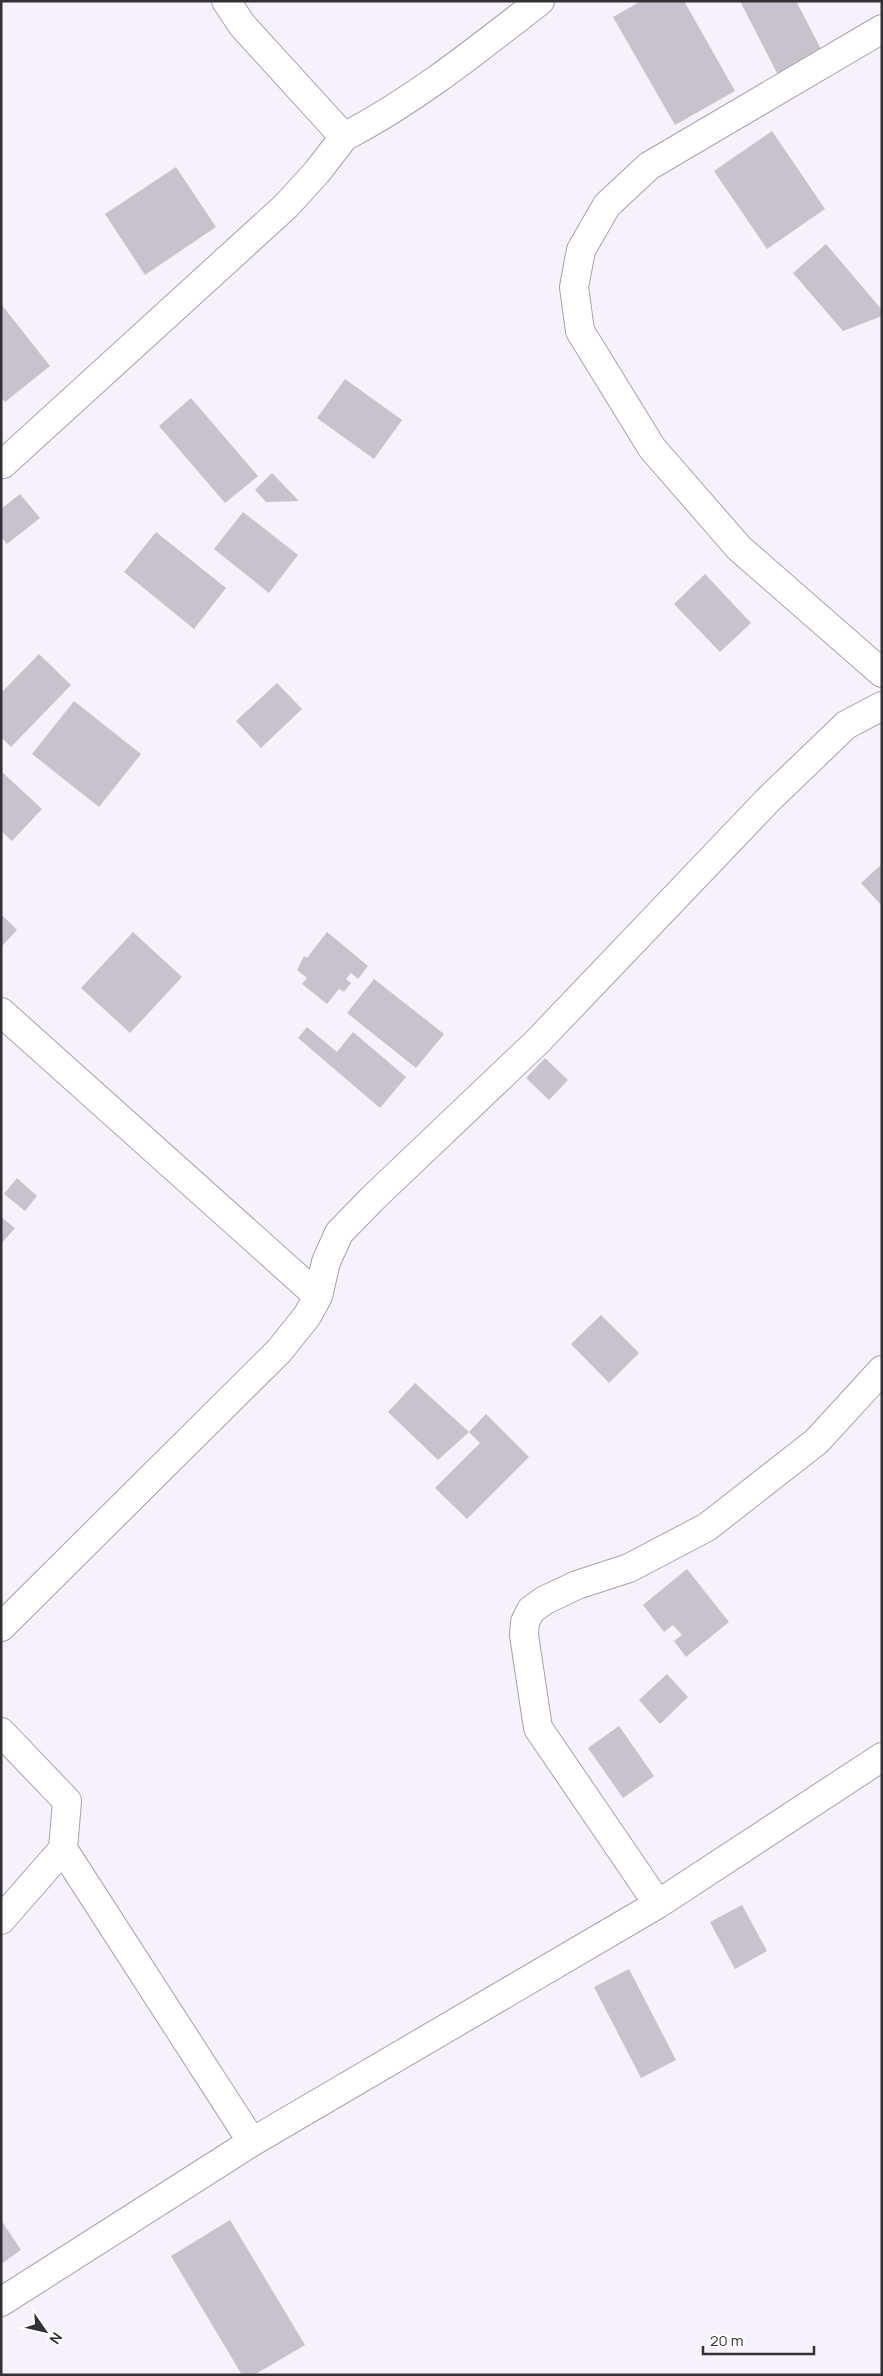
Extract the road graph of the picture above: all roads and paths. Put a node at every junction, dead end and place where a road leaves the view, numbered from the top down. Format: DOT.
graph roads {
  1 [pos="226,1"];
  2 [pos="540,1"];
  3 [pos="882,29"];
  4 [pos="344,137"];
  5 [pos="3,464"];
  6 [pos="882,673"];
  7 [pos="882,706"];
  8 [pos="1,1012"];
  9 [pos="318,1296"];
  10 [pos="882,1370"];
  11 [pos="1,1627"];
  12 [pos="1,1732"];
  13 [pos="882,1757"];
  14 [pos="63,1849"];
  15 [pos="658,1904"];
  16 [pos="1,1920"];
  17 [pos="252,2142"];
  18 [pos="1,2302"];
  1 -- 4 [label="street"];
  2 -- 4 [label="street"];
  3 -- 6 [label="street"];
  4 -- 5 [label="street"];
  7 -- 9 [label="street"];
  8 -- 9 [label="street"];
  9 -- 11 [label="street"];
  10 -- 15 [label="street"];
  12 -- 14 [label="street"];
  13 -- 15 [label="street"];
  14 -- 16 [label="street"];
  14 -- 17 [label="street"];
  15 -- 17 [label="street"];
  17 -- 18 [label="street"];
}
